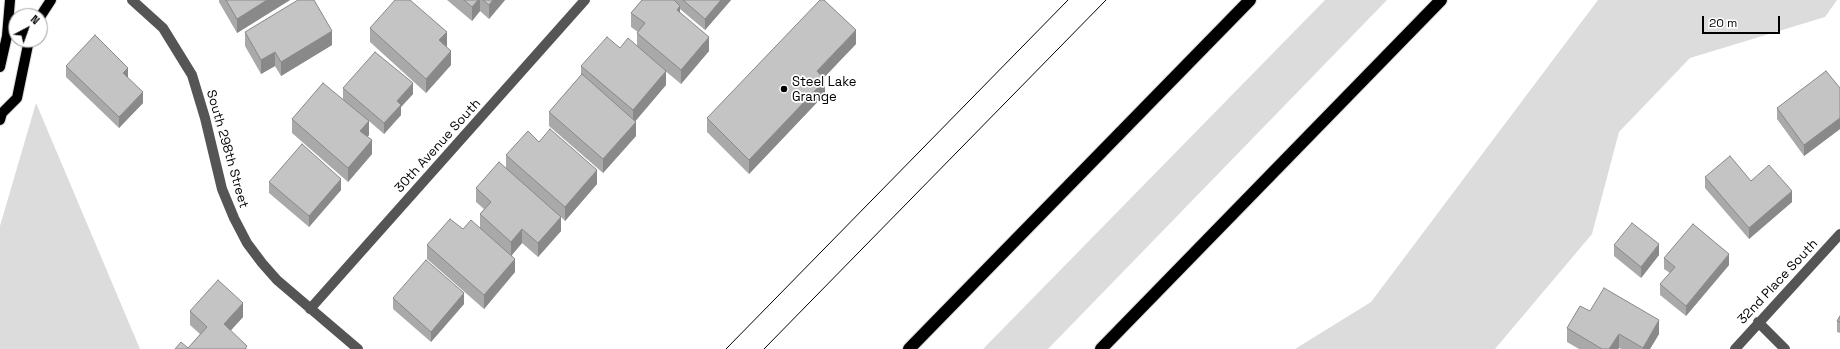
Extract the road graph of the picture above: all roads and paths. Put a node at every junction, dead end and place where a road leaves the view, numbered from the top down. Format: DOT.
graph roads {
  1 [pos="10,0"];
  2 [pos="132,0"];
  3 [pos="585,0"];
  4 [pos="1250,0"];
  5 [pos="1441,0"];
  6 [pos="27,48"];
  7 [pos="0,67"];
  8 [pos="1,113"];
  9 [pos="1840,234"];
  10 [pos="310,309"];
  11 [pos="1758,322"];
  12 [pos="358,349"];
  13 [pos="909,349"];
  14 [pos="1101,349"];
  15 [pos="1735,349"];
  16 [pos="1785,349"];
  1 -- 7 [label="main road"];
  2 -- 10 [label="street, South 298th Street"];
  3 -- 10 [label="street, 30th Avenue South"];
  4 -- 13 [label="highway"];
  5 -- 14 [label="highway"];
  6 -- 8 [label="main road"];
  9 -- 11 [label="street, 32nd Place South"];
  10 -- 12 [label="street, South 298th Street"];
  11 -- 15 [label="street, 32nd Place South"];
  11 -- 16 [label="street"];
}
